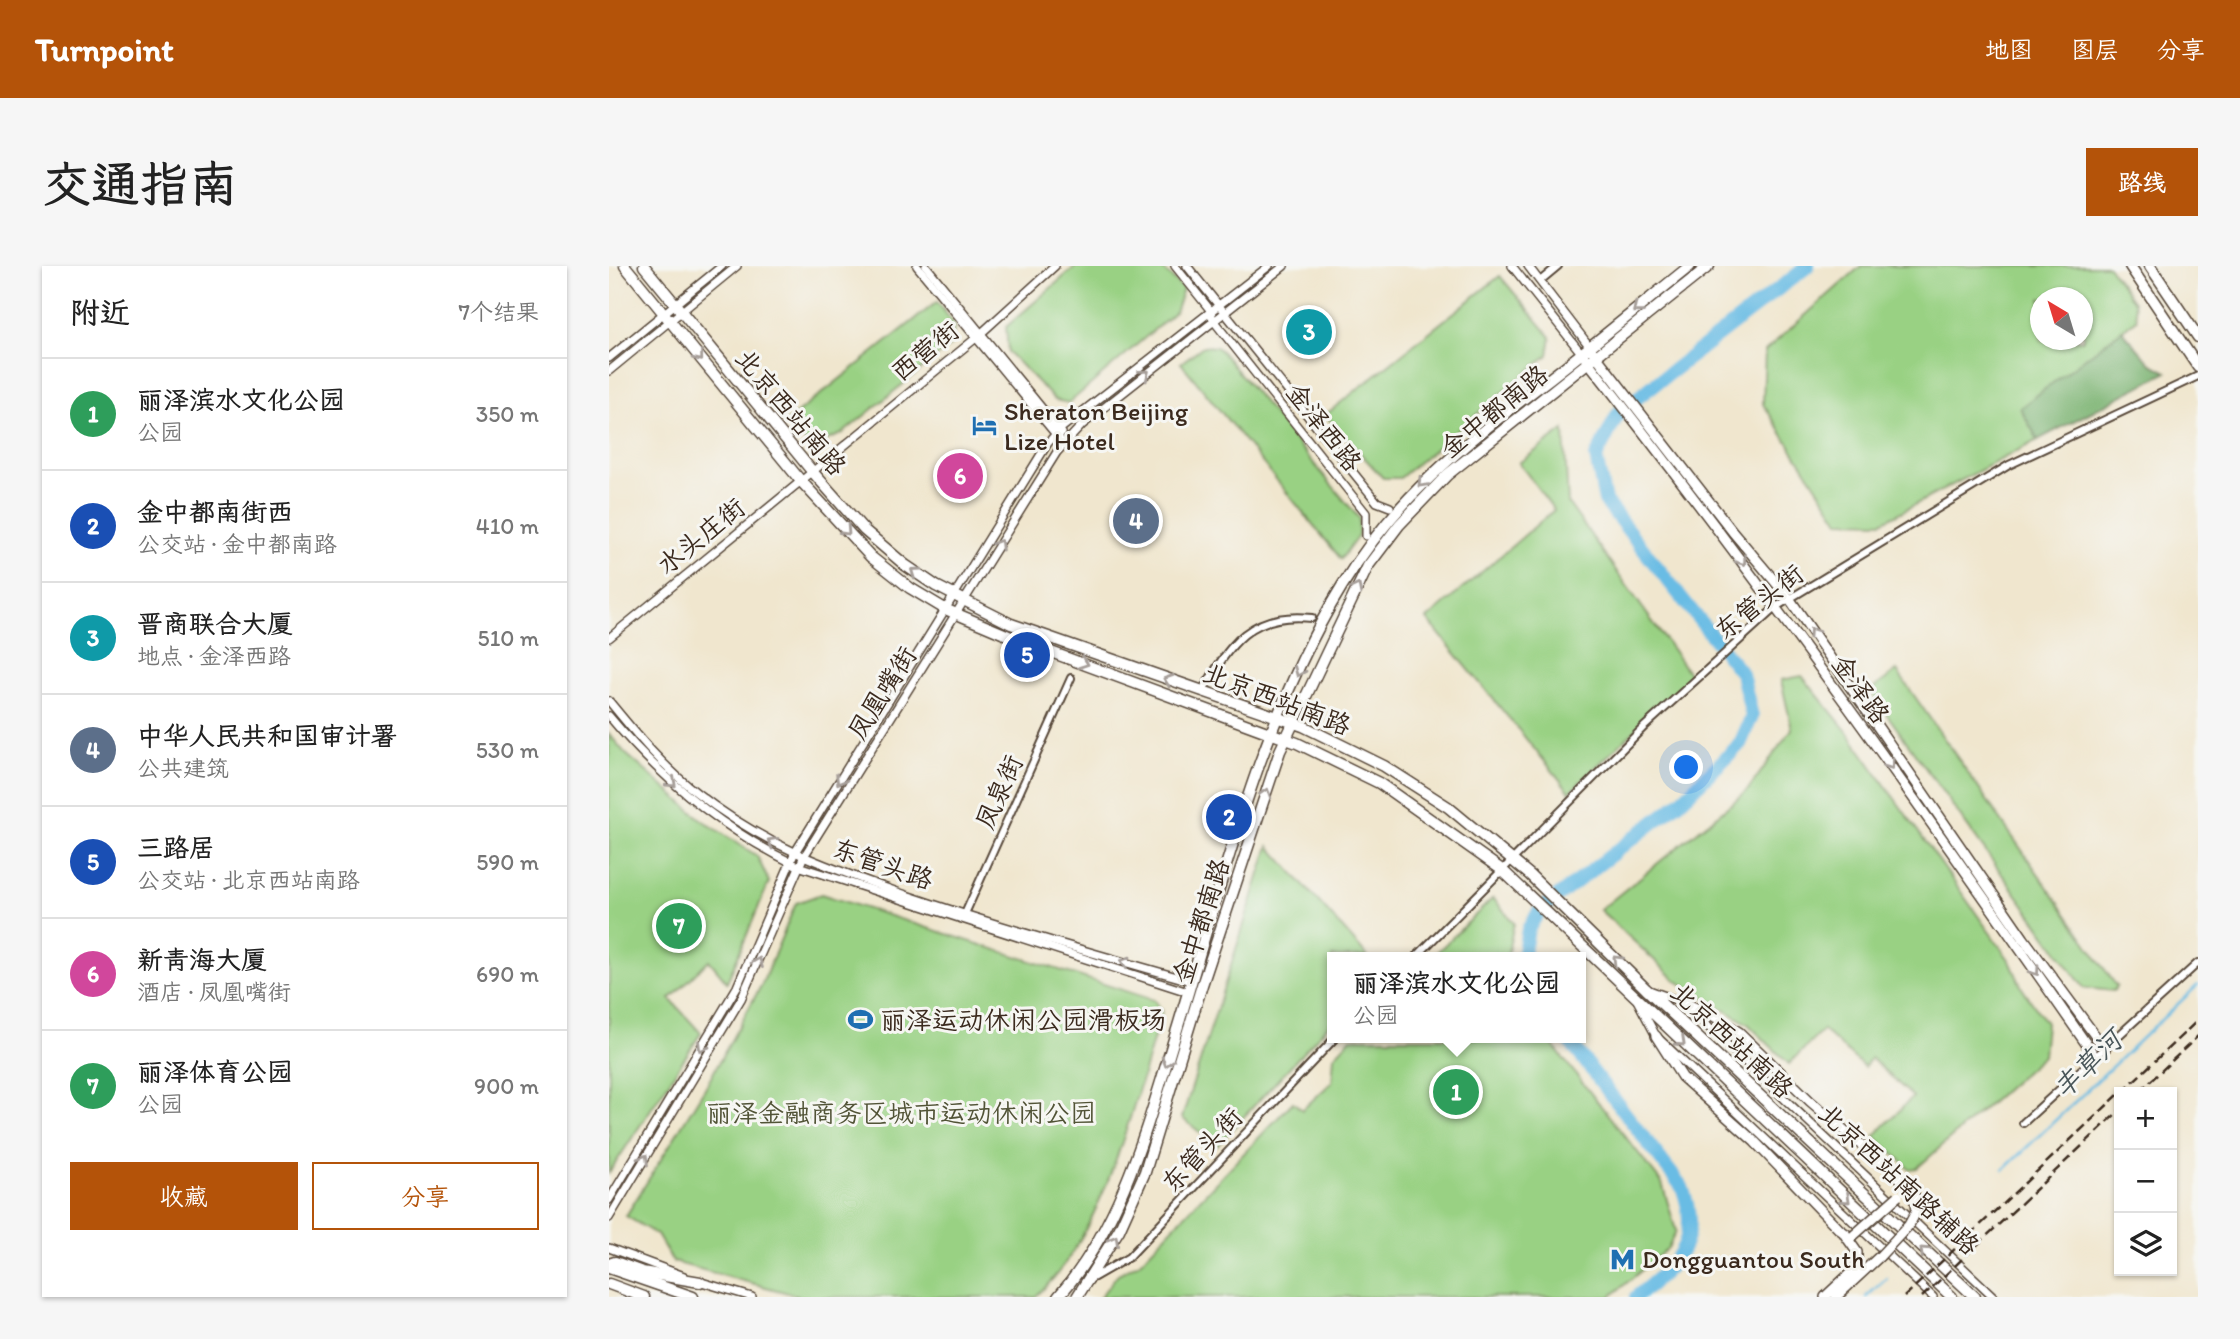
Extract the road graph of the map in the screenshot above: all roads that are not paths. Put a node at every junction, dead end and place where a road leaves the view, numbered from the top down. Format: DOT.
graph roads {
  1 [pos="625,266"];
  2 [pos="644,266"];
  3 [pos="722,266"];
  4 [pos="737,266"];
  5 [pos="917,266"];
  6 [pos="926,266"];
  7 [pos="1055,266"];
  8 [pos="1175,266"];
  9 [pos="1187,266"];
  10 [pos="1269,266"];
  11 [pos="1284,266"];
  12 [pos="1513,266"];
  13 [pos="1528,266"];
  14 [pos="1558,266"];
  15 [pos="1690,266"];
  16 [pos="1709,266"];
  17 [pos="2130,266"];
  18 [pos="2150,266"];
  19 [pos="1540,281"];
  20 [pos="1218,305"];
  21 [pos="678,308"];
  22 [pos="1211,311"];
  23 [pos="1225,311"];
  24 [pos="667,317"];
  25 [pos="1213,320"];
  26 [pos="979,335"];
  27 [pos="2198,337"];
  28 [pos="1589,355"];
  29 [pos="609,358"];
  30 [pos="2198,367"];
  31 [pos="609,371"];
  32 [pos="2198,376"];
  33 [pos="1645,426"];
  34 [pos="1057,432"];
  35 [pos="1065,441"];
  36 [pos="815,467"];
  37 [pos="800,480"];
  38 [pos="1390,507"];
  39 [pos="1366,536"];
  40 [pos="952,597"];
  41 [pos="1789,598"];
  42 [pos="962,602"];
  43 [pos="1776,607"];
  44 [pos="945,609"];
  45 [pos="956,613"];
  46 [pos="1312,618"];
  47 [pos="609,638"];
  48 [pos="1071,678"];
  49 [pos="1202,692"];
  50 [pos="609,701"];
  51 [pos="609,716"];
  52 [pos="1279,718"];
  53 [pos="1293,722"];
  54 [pos="1273,733"];
  55 [pos="1286,738"];
  56 [pos="794,854"];
  57 [pos="803,858"];
  58 [pos="1512,859"];
  59 [pos="790,862"];
  60 [pos="798,866"];
  61 [pos="1502,870"];
  62 [pos="963,918"];
  63 [pos="1421,952"];
  64 [pos="2198,963"];
  65 [pos="1190,987"];
  66 [pos="1646,989"];
  67 [pos="1636,999"];
  68 [pos="1682,1002"];
  69 [pos="1656,1036"];
  70 [pos="1330,1043"];
  71 [pos="2105,1049"];
  72 [pos="2096,1058"];
  73 [pos="2024,1123"];
  74 [pos="1903,1182"];
  75 [pos="609,1200"];
  76 [pos="609,1218"];
  77 [pos="1849,1235"];
  78 [pos="609,1240"];
  79 [pos="609,1248"];
  80 [pos="628,1255"];
  81 [pos="609,1266"];
  82 [pos="1091,1279"];
  83 [pos="700,1282"];
  84 [pos="609,1286"];
  85 [pos="623,1297"];
  86 [pos="644,1297"];
  87 [pos="693,1297"];
  88 [pos="752,1297"];
  89 [pos="1058,1297"];
  90 [pos="1077,1297"];
  91 [pos="1825,1297"];
  92 [pos="1836,1297"];
  93 [pos="1933,1297"];
  94 [pos="1952,1297"];
  95 [pos="1975,1297"];
  96 [pos="1994,1297"];
  1 -- 24 [label="main road, 北京西站南路"];
  2 -- 21 [label="main road, 北京西站南路"];
  3 -- 21 [label="street"];
  4 -- 21 [label="street"];
  5 -- 26 [label="street"];
  6 -- 26 [label="street"];
  7 -- 26 [label="street, 西营街"];
  8 -- 22 [label="street, 金泽西路"];
  9 -- 20 [label="street, 金泽西路"];
  10 -- 20 [label="street, 凤凰嘴街"];
  11 -- 23 [label="street, 凤凰嘴街"];
  12 -- 28 [label="street"];
  13 -- 19 [label="street"];
  14 -- 19 [label="street"];
  15 -- 28 [label="main road, one-way"];
  16 -- 28 [label="main road"];
  17 -- 30 [label="main road"];
  18 -- 27 [label="main road"];
  19 -- 28 [label="street"];
  20 -- 22 [label="street, 凤凰嘴街"];
  20 -- 23 [label="street, 金泽西路"];
  21 -- 24 [label="street"];
  21 -- 36 [label="main road, 北京西站南路"];
  22 -- 25 [label="street, 金泽西路"];
  22 -- 34 [label="street, 凤凰嘴街"];
  23 -- 25 [label="street, 凤凰嘴街"];
  23 -- 38 [label="street, 金泽西路"];
  24 -- 29 [label="street"];
  24 -- 31 [label="street"];
  24 -- 37 [label="main road, 北京西站南路, one-way"];
  35 -- 25 [label="street, 凤凰嘴街, one-way"];
  25 -- 39 [label="street, 金泽西路"];
  26 -- 34 [label="street"];
  26 -- 36 [label="street, 西营街"];
  28 -- 33 [label="main road, 金泽路"];
  28 -- 52 [label="main road, 金中都南路, one-way"];
  53 -- 28 [label="main road, 金中都南路, one-way"];
  32 -- 41 [label="street, 东管头街"];
  33 -- 41 [label="main road, 金泽路"];
  33 -- 43 [label="main road, 金泽路, one-way"];
  34 -- 35 [label="street"];
  34 -- 40 [label="street, 凤凰嘴街"];
  42 -- 35 [label="street, 凤凰嘴街, one-way"];
  36 -- 37 [label="street, 水头庄街"];
  40 -- 36 [label="main road, 北京西站南路, one-way"];
  37 -- 44 [label="main road, 北京西站南路, one-way"];
  37 -- 47 [label="street, 水头庄街"];
  40 -- 42 [label="main road, 北京西站南路"];
  40 -- 44 [label="street, 凤凰嘴街"];
  41 -- 43 [label="street, 东管头街"];
  71 -- 41 [label="main road, 金泽路, one-way"];
  42 -- 45 [label="street, 凤凰嘴街"];
  49 -- 42 [label="main road, 北京西站南路, one-way"];
  43 -- 58 [label="street, 东管头街"];
  43 -- 72 [label="main road, 金泽路, one-way"];
  44 -- 45 [label="main road, 北京西站南路"];
  44 -- 56 [label="street, 凤凰嘴街, one-way"];
  45 -- 54 [label="main road, 北京西站南路, one-way"];
  45 -- 57 [label="street, 凤凰嘴街"];
  46 -- 49 [label="street"];
  48 -- 62 [label="street, 凤泉街"];
  49 -- 52 [label="main road, 北京西站南路"];
  56 -- 50 [label="street, 东管头路, one-way"];
  51 -- 59 [label="street, 东管头路, one-way"];
  52 -- 53 [label="main road, 北京西站南路"];
  52 -- 54 [label="main road, 金中都南路"];
  53 -- 55 [label="main road, 金中都南路"];
  53 -- 58 [label="main road, 北京西站南路"];
  54 -- 55 [label="main road, 北京西站南路"];
  54 -- 65 [label="main road, 金中都南路"];
  55 -- 61 [label="main road, 北京西站南路"];
  82 -- 55 [label="main road, 金中都南路, one-way"];
  56 -- 57 [label="street, 东管头路"];
  56 -- 59 [label="street, 凤凰嘴街"];
  57 -- 60 [label="street, 凤凰嘴街"];
  57 -- 62 [label="street, 东管头路"];
  58 -- 61 [label="street, 东管头街"];
  66 -- 58 [label="main road, 北京西站南路, one-way"];
  59 -- 60 [label="street, 东管头路"];
  59 -- 75 [label="street, 凤凰嘴街, one-way"];
  60 -- 62 [label="street, 东管头路"];
  76 -- 60 [label="street, 凤凰嘴街, one-way"];
  61 -- 63 [label="street, 东管头街"];
  61 -- 67 [label="main road, 北京西站南路"];
  62 -- 65 [label="street, 东管头路"];
  64 -- 71 [label="street"];
  65 -- 89 [label="main road, 金中都南路, one-way"];
  66 -- 68 [label="street, 北京西站南路辅路"];
  95 -- 66 [label="main road, 北京西站南路, one-way"];
  67 -- 69 [label="street"];
  67 -- 94 [label="main road, 北京西站南路, one-way"];
  68 -- 74 [label="main road"];
  68 -- 96 [label="street, 北京西站南路辅路"];
  69 -- 77 [label="main road"];
  69 -- 93 [label="street"];
  70 -- 82 [label="street, 东管头街"];
  71 -- 72 [label="street"];
  72 -- 73 [label="street"];
  74 -- 77 [label="main road, bridge"];
  74 -- 92 [label="main road, bridge"];
  77 -- 91 [label="main road"];
  78 -- 80 [label="street"];
  79 -- 80 [label="street"];
  80 -- 83 [label="street"];
  81 -- 83 [label="main road"];
  81 -- 87 [label="main road"];
  82 -- 90 [label="main road, 金中都南路"];
  83 -- 88 [label="street"];
  84 -- 85 [label="main road"];
  84 -- 86 [label="main road"];
}
